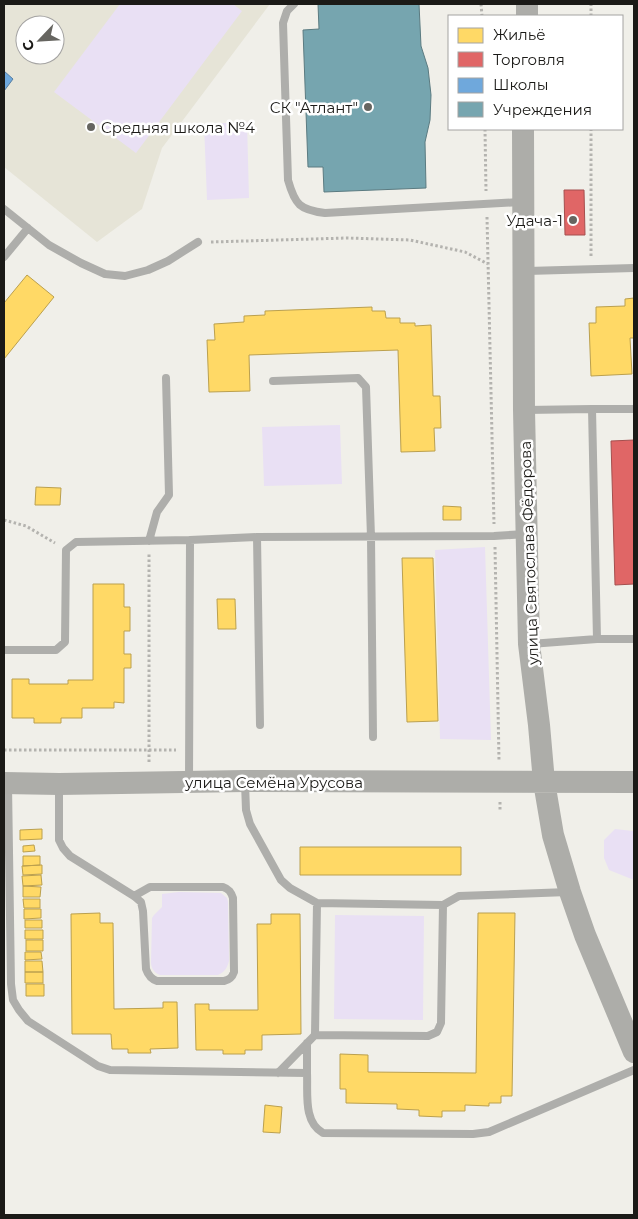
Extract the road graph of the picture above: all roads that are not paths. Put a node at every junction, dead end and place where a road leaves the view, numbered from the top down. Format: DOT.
graph roads {
  1 [pos="294,4"];
  2 [pos="524,130"];
  3 [pos="524,202"];
  4 [pos="4,209"];
  5 [pos="28,228"];
  6 [pos="198,242"];
  7 [pos="4,257"];
  8 [pos="634,268"];
  9 [pos="524,271"];
  10 [pos="166,378"];
  11 [pos="273,381"];
  12 [pos="634,408"];
  13 [pos="592,409"];
  14 [pos="524,410"];
  15 [pos="526,534"];
  16 [pos="257,537"];
  17 [pos="371,537"];
  18 [pos="190,540"];
  19 [pos="150,541"];
  20 [pos="597,639"];
  21 [pos="634,639"];
  22 [pos="529,644"];
  23 [pos="4,650"];
  24 [pos="260,725"];
  25 [pos="373,737"];
  26 [pos="245,781"];
  27 [pos="189,782"];
  28 [pos="544,782"];
  29 [pos="634,782"];
  30 [pos="6,783"];
  31 [pos="59,784"];
  32 [pos="570,892"];
  33 [pos="134,896"];
  34 [pos="317,903"];
  35 [pos="443,905"];
  36 [pos="4,1000"];
  37 [pos="13,1000"];
  38 [pos="315,1035"];
  39 [pos="307,1043"];
  40 [pos="634,1052"];
  41 [pos="634,1070"];
  42 [pos="278,1073"];
  43 [pos="307,1074"];
  1 -- 3 [label="lane"];
  2 -- 3 [label="street, улица Святослава Фёдорова"];
  3 -- 9 [label="street, улица Святослава Фёдорова"];
  4 -- 5 [label="lane"];
  5 -- 6 [label="lane"];
  5 -- 7 [label="lane"];
  8 -- 9 [label="lane"];
  9 -- 14 [label="street, улица Святослава Фёдорова"];
  10 -- 19 [label="lane"];
  11 -- 17 [label="lane"];
  12 -- 13 [label="lane"];
  13 -- 14 [label="lane"];
  13 -- 20 [label="lane"];
  14 -- 15 [label="street, улица Святослава Фёдорова"];
  15 -- 17 [label="lane"];
  15 -- 22 [label="street, улица Святослава Фёдорова"];
  16 -- 17 [label="lane"];
  16 -- 18 [label="lane"];
  16 -- 24 [label="lane"];
  17 -- 25 [label="lane"];
  18 -- 19 [label="lane"];
  18 -- 27 [label="lane"];
  19 -- 23 [label="lane"];
  20 -- 21 [label="lane"];
  20 -- 22 [label="lane"];
  22 -- 28 [label="street, улица Святослава Фёдорова"];
  26 -- 27 [label="street, улица Семёна Урусова"];
  26 -- 28 [label="street, улица Семёна Урусова"];
  26 -- 34 [label="lane"];
  27 -- 31 [label="street, улица Семёна Урусова"];
  28 -- 29 [label="street, улица Семёна Урусова"];
  28 -- 32 [label="street, улица Святослава Фёдорова"];
  30 -- 31 [label="street, улица Семёна Урусова"];
  30 -- 37 [label="lane"];
  31 -- 33 [label="lane"];
  32 -- 35 [label="lane"];
  32 -- 40 [label="street, улица Святослава Фёдорова"];
  33 -- 33 [label="lane"];
  34 -- 35 [label="lane"];
  34 -- 38 [label="lane"];
  35 -- 38 [label="lane"];
  36 -- 37 [label="lane"];
  37 -- 42 [label="lane"];
  38 -- 39 [label="lane"];
  39 -- 42 [label="lane"];
  39 -- 43 [label="lane"];
  41 -- 43 [label="lane"];
  42 -- 43 [label="lane"];
}
